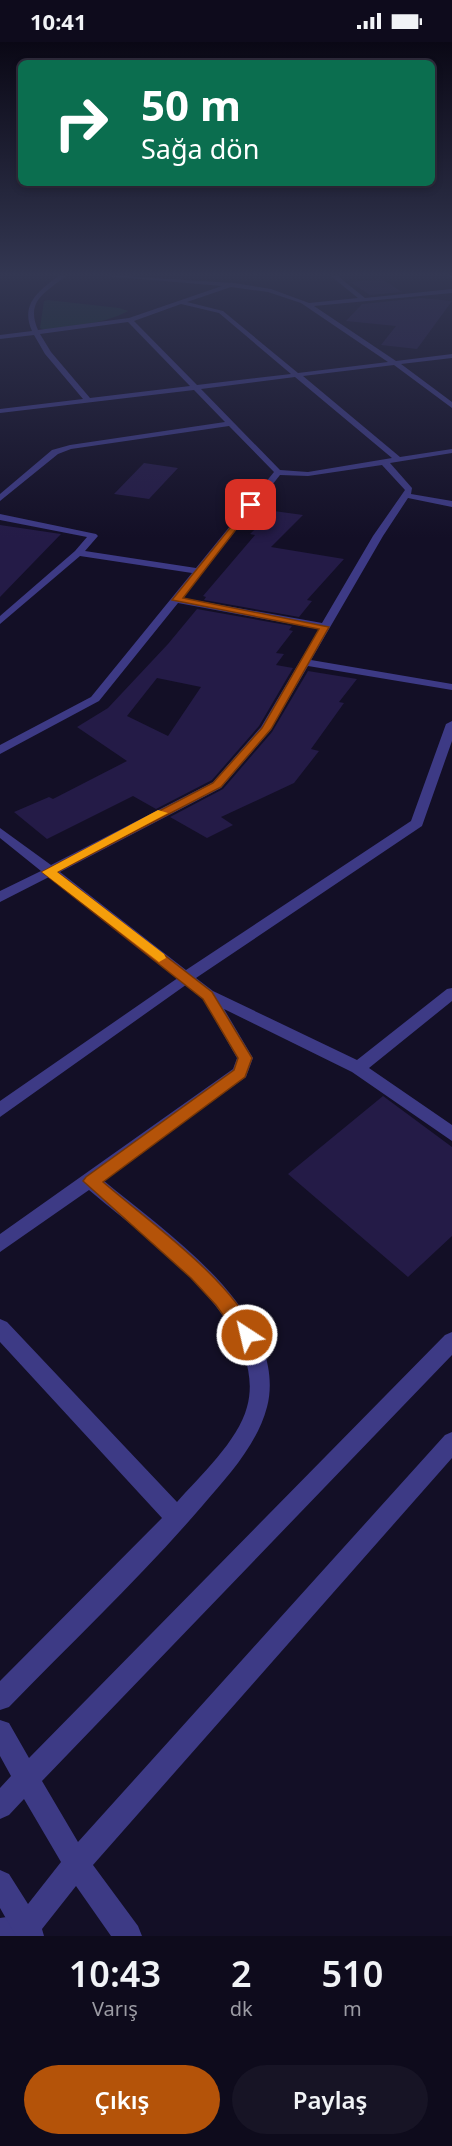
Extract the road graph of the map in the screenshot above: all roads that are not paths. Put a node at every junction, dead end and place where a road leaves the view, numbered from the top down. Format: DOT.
graph roads {
  1 [pos="57,361"];
  2 [pos="171,361"];
  3 [pos="282,361"];
  4 [pos="408,361"];
  5 [pos="395,363"];
  6 [pos="297,374"];
  7 [pos="197,387"];
  8 [pos="88,400"];
  9 [pos="452,406"];
  10 [pos="0,411"];
  11 [pos="230,424"];
  12 [pos="452,451"];
  13 [pos="399,460"];
  14 [pos="384,462"];
  15 [pos="278,472"];
  16 [pos="405,495"];
  17 [pos="0,498"];
  18 [pos="452,504"];
  19 [pos="0,517"];
  20 [pos="78,554"];
  21 [pos="199,571"];
  22 [pos="177,600"];
  23 [pos="0,621"];
  24 [pos="325,627"];
  25 [pos="305,662"];
  26 [pos="452,687"];
  27 [pos="452,724"];
  28 [pos="0,750"];
  29 [pos="0,832"];
  30 [pos="48,872"];
  31 [pos="0,897"];
  32 [pos="185,978"];
  33 [pos="452,993"];
  34 [pos="208,995"];
  35 [pos="358,1068"];
  36 [pos="0,1110"];
  37 [pos="452,1134"];
  38 [pos="91,1181"];
  39 [pos="0,1244"];
  40 [pos="0,1328"];
  41 [pos="452,1341"];
  42 [pos="452,1442"];
  43 [pos="178,1519"];
  44 [pos="0,1698"];
  45 [pos="0,1732"];
  46 [pos="29,1779"];
  47 [pos="0,1806"];
  48 [pos="76,1864"];
  49 [pos="0,1883"];
  50 [pos="0,1932"];
  51 [pos="28,1933"];
  52 [pos="128,1936"];
  1 -- 8 [label="street"];
  2 -- 7 [label="street"];
  3 -- 6 [label="street"];
  4 -- 5 [label="street"];
  5 -- 6 [label="street"];
  5 -- 9 [label="street"];
  6 -- 7 [label="street"];
  6 -- 13 [label="street"];
  7 -- 8 [label="street"];
  7 -- 11 [label="street"];
  8 -- 10 [label="street"];
  11 -- 15 [label="street"];
  11 -- 17 [label="street"];
  12 -- 13 [label="street"];
  13 -- 14 [label="street"];
  14 -- 15 [label="street"];
  14 -- 16 [label="street"];
  15 -- 21 [label="street"];
  16 -- 18 [label="street"];
  16 -- 24 [label="street"];
  19 -- 20 [label="street"];
  20 -- 21 [label="street"];
  20 -- 23 [label="street"];
  21 -- 22 [label="street"];
  22 -- 24 [label="street"];
  22 -- 28 [label="street"];
  24 -- 25 [label="street"];
  25 -- 26 [label="street"];
  25 -- 30 [label="street"];
  27 -- 32 [label="street"];
  29 -- 30 [label="street"];
  30 -- 31 [label="street"];
  30 -- 32 [label="street"];
  32 -- 34 [label="street"];
  32 -- 36 [label="street"];
  33 -- 35 [label="street"];
  34 -- 35 [label="street"];
  34 -- 38 [label="street"];
  35 -- 37 [label="street"];
  38 -- 39 [label="street"];
  38 -- 43 [label="street"];
  40 -- 43 [label="street"];
  41 -- 46 [label="street"];
  42 -- 48 [label="street"];
  43 -- 44 [label="street"];
  45 -- 46 [label="street"];
  46 -- 47 [label="street"];
  46 -- 48 [label="street"];
  48 -- 51 [label="street"];
  48 -- 52 [label="street"];
  49 -- 51 [label="street"];
  50 -- 51 [label="street"];
}
